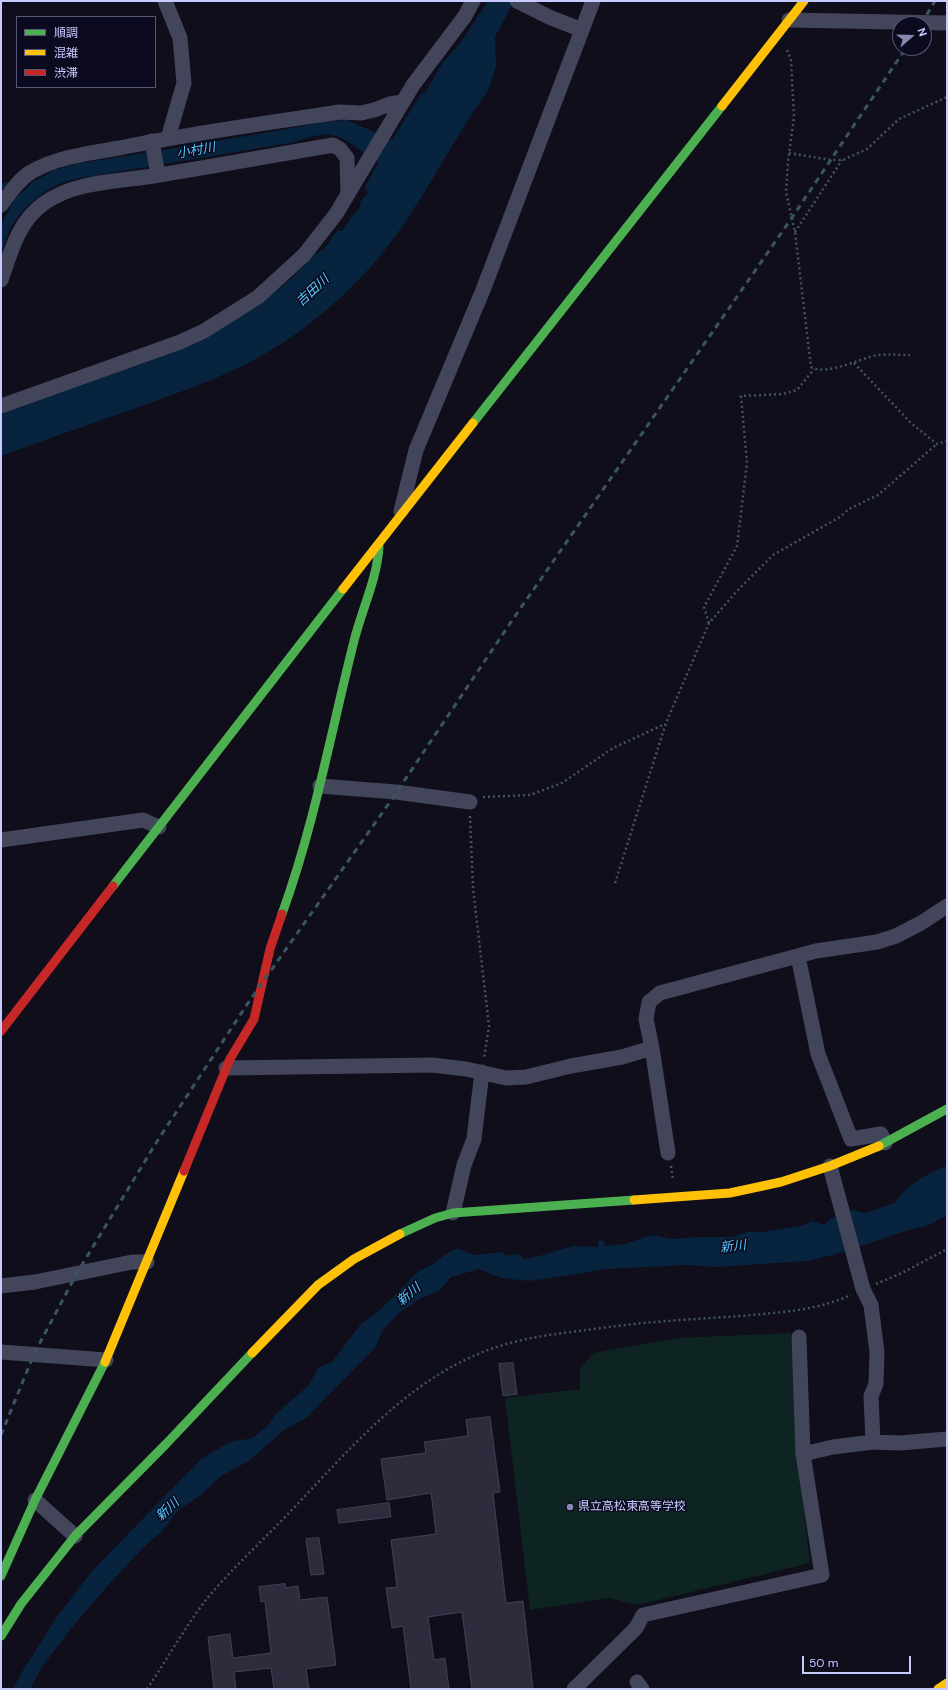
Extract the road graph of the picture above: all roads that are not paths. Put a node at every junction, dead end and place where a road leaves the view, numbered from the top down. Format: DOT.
graph roads {
  1 [pos="165,1"];
  2 [pos="473,1"];
  3 [pos="517,1"];
  4 [pos="593,1"];
  5 [pos="804,1"];
  6 [pos="947,23"];
  7 [pos="785,25"];
  8 [pos="582,30"];
  9 [pos="400,108"];
  10 [pos="168,138"];
  11 [pos="152,141"];
  12 [pos="158,176"];
  13 [pos="348,194"];
  14 [pos="1,206"];
  15 [pos="1,280"];
  16 [pos="1,406"];
  17 [pos="400,516"];
  18 [pos="379,544"];
  19 [pos="320,786"];
  20 [pos="470,802"];
  21 [pos="159,827"];
  22 [pos="1,840"];
  23 [pos="947,906"];
  24 [pos="798,956"];
  25 [pos="1,1031"];
  26 [pos="652,1048"];
  27 [pos="226,1068"];
  28 [pos="482,1072"];
  29 [pos="947,1109"];
  30 [pos="885,1143"];
  31 [pos="668,1153"];
  32 [pos="830,1166"];
  33 [pos="453,1213"];
  34 [pos="147,1262"];
  35 [pos="1,1286"];
  36 [pos="798,1337"];
  37 [pos="1,1352"];
  38 [pos="106,1360"];
  39 [pos="947,1439"];
  40 [pos="873,1442"];
  41 [pos="803,1454"];
  42 [pos="35,1500"];
  43 [pos="75,1536"];
  44 [pos="1,1576"];
  45 [pos="1,1636"];
  46 [pos="947,1683"];
  47 [pos="574,1689"];
  48 [pos="938,1689"];
  1 -- 10 [label="street"];
  2 -- 9 [label="street"];
  3 -- 8 [label="street"];
  4 -- 8 [label="street"];
  5 -- 7 [label="street"];
  6 -- 7 [label="street"];
  7 -- 17 [label="street"];
  8 -- 17 [label="street"];
  9 -- 10 [label="street"];
  9 -- 13 [label="street"];
  10 -- 11 [label="street"];
  11 -- 12 [label="street"];
  11 -- 14 [label="street"];
  12 -- 13 [label="street"];
  12 -- 15 [label="street"];
  13 -- 16 [label="street"];
  17 -- 18 [label="street"];
  18 -- 19 [label="street"];
  18 -- 21 [label="street"];
  19 -- 20 [label="street"];
  19 -- 27 [label="street"];
  21 -- 22 [label="street"];
  21 -- 25 [label="street"];
  23 -- 24 [label="street"];
  24 -- 26 [label="street"];
  24 -- 30 [label="street"];
  26 -- 28 [label="street"];
  26 -- 31 [label="street"];
  27 -- 28 [label="street"];
  27 -- 34 [label="street"];
  28 -- 33 [label="street"];
  29 -- 30 [label="street"];
  30 -- 32 [label="street"];
  32 -- 33 [label="street"];
  32 -- 40 [label="street"];
  33 -- 43 [label="street"];
  34 -- 35 [label="street"];
  34 -- 38 [label="street"];
  36 -- 41 [label="street"];
  37 -- 38 [label="street"];
  38 -- 42 [label="street"];
  39 -- 40 [label="street"];
  40 -- 41 [label="street"];
  41 -- 47 [label="street"];
  42 -- 43 [label="street"];
  42 -- 44 [label="street"];
  43 -- 45 [label="street"];
  46 -- 48 [label="street"];
}
